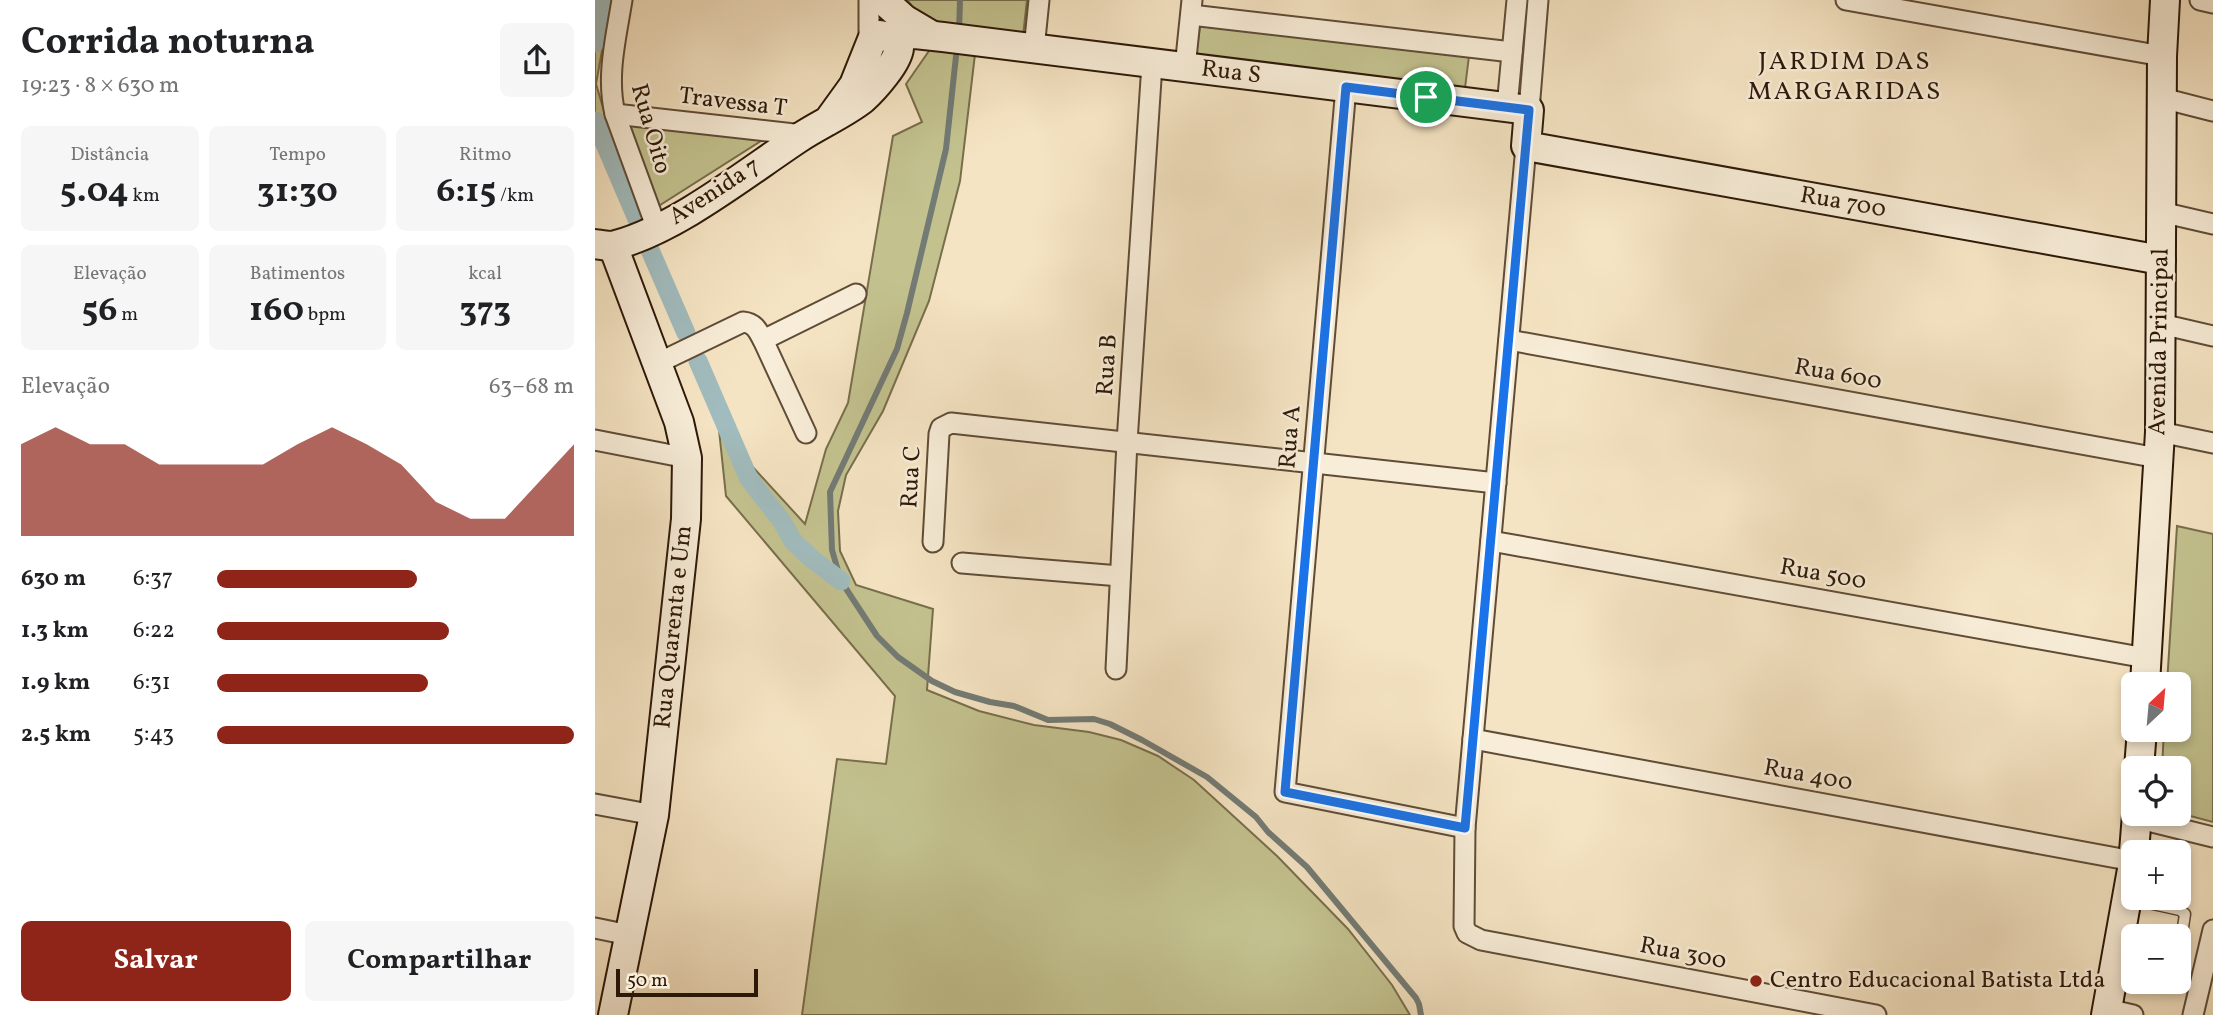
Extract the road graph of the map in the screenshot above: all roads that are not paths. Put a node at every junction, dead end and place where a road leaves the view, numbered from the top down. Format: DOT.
graph roads {
  1 [pos="622,0"];
  2 [pos="869,0"];
  3 [pos="874,0"];
  4 [pos="883,0"];
  5 [pos="1039,0"];
  6 [pos="1517,0"];
  7 [pos="1538,0"];
  8 [pos="1846,0"];
  9 [pos="2165,0"];
  10 [pos="2200,0"];
  11 [pos="2213,3"];
  12 [pos="1191,7"];
  13 [pos="938,36"];
  14 [pos="884,47"];
  15 [pos="1034,49"];
  16 [pos="1512,52"];
  17 [pos="2162,56"];
  18 [pos="1152,64"];
  19 [pos="1185,68"];
  20 [pos="1346,87"];
  21 [pos="2162,99"];
  22 [pos="1518,108"];
  23 [pos="2213,111"];
  24 [pos="615,114"];
  25 [pos="803,135"];
  26 [pos="1526,146"];
  27 [pos="2161,212"];
  28 [pos="2213,224"];
  29 [pos="657,229"];
  30 [pos="604,245"];
  31 [pos="2161,260"];
  32 [pos="856,294"];
  33 [pos="2161,324"];
  34 [pos="2213,336"];
  35 [pos="763,340"];
  36 [pos="1509,340"];
  37 [pos="658,363"];
  38 [pos="806,433"];
  39 [pos="595,440"];
  40 [pos="1127,442"];
  41 [pos="2213,443"];
  42 [pos="2159,445"];
  43 [pos="687,458"];
  44 [pos="1313,463"];
  45 [pos="1496,483"];
  46 [pos="933,541"];
  47 [pos="1491,541"];
  48 [pos="962,563"];
  49 [pos="1120,576"];
  50 [pos="1116,669"];
  51 [pos="2145,671"];
  52 [pos="1473,739"];
  53 [pos="595,804"];
  54 [pos="655,815"];
  55 [pos="2173,826"];
  56 [pos="1465,828"];
  57 [pos="2213,837"];
  58 [pos="2121,861"];
  59 [pos="2126,910"];
  60 [pos="595,928"];
  61 [pos="2213,930"];
  62 [pos="629,935"];
  63 [pos="2201,1006"];
  64 [pos="595,1013"];
  65 [pos="2116,1013"];
  66 [pos="607,1015"];
  67 [pos="613,1015"];
  68 [pos="1876,1015"];
  1 -- 24 [label="street, Rua Oito"];
  2 -- 14 [label="street"];
  3 -- 14 [label="street"];
  4 -- 13 [label="street"];
  5 -- 15 [label="street"];
  6 -- 16 [label="street"];
  7 -- 22 [label="street"];
  8 -- 17 [label="street"];
  9 -- 17 [label="street, Avenida Principal"];
  10 -- 11 [label="street"];
  12 -- 16 [label="street"];
  12 -- 19 [label="street"];
  13 -- 14 [label="street"];
  13 -- 15 [label="street, Rua S"];
  14 -- 25 [label="street, Avenida 7"];
  15 -- 18 [label="street, Rua S"];
  16 -- 22 [label="street"];
  17 -- 21 [label="street, Avenida Principal"];
  18 -- 19 [label="street, Rua S"];
  18 -- 40 [label="street, Rua B"];
  19 -- 20 [label="street, Rua S"];
  20 -- 22 [label="street, Rua S"];
  20 -- 44 [label="street, Rua A"];
  21 -- 23 [label="street"];
  21 -- 27 [label="street, Avenida Principal"];
  22 -- 26 [label="street"];
  24 -- 25 [label="street, Travessa T"];
  24 -- 29 [label="street, Rua Oito"];
  25 -- 29 [label="street, Avenida 7"];
  26 -- 31 [label="street, Rua 700"];
  26 -- 36 [label="street"];
  27 -- 28 [label="street"];
  27 -- 31 [label="street, Avenida Principal"];
  29 -- 30 [label="street, Avenida 7"];
  30 -- 37 [label="street, Rua Quarenta e Um"];
  31 -- 33 [label="street, Avenida Principal"];
  32 -- 35 [label="street"];
  33 -- 34 [label="street"];
  33 -- 42 [label="street, Avenida Principal"];
  35 -- 37 [label="street"];
  35 -- 38 [label="street"];
  36 -- 42 [label="street, Rua 600"];
  36 -- 45 [label="street"];
  37 -- 43 [label="street, Rua Quarenta e Um"];
  39 -- 43 [label="street"];
  40 -- 44 [label="street"];
  40 -- 46 [label="street, Rua C"];
  40 -- 49 [label="street, Rua B"];
  41 -- 42 [label="street, Rua 600"];
  42 -- 51 [label="street, Avenida Principal"];
  43 -- 54 [label="street, Rua Quarenta e Um"];
  44 -- 45 [label="street"];
  44 -- 56 [label="street, Rua A"];
  45 -- 47 [label="street"];
  47 -- 51 [label="street, Rua 500"];
  47 -- 52 [label="street"];
  48 -- 49 [label="street"];
  49 -- 50 [label="street, Rua B"];
  52 -- 56 [label="street"];
  52 -- 58 [label="street, Rua 400"];
  53 -- 54 [label="street"];
  54 -- 62 [label="street, Rua Quarenta e Um"];
  55 -- 57 [label="street"];
  56 -- 68 [label="street, Rua 300"];
  59 -- 65 [label="street"];
  60 -- 62 [label="street"];
  61 -- 63 [label="street"];
  62 -- 67 [label="street, Rua Quarenta e Um"];
  64 -- 66 [label="street"];
}
